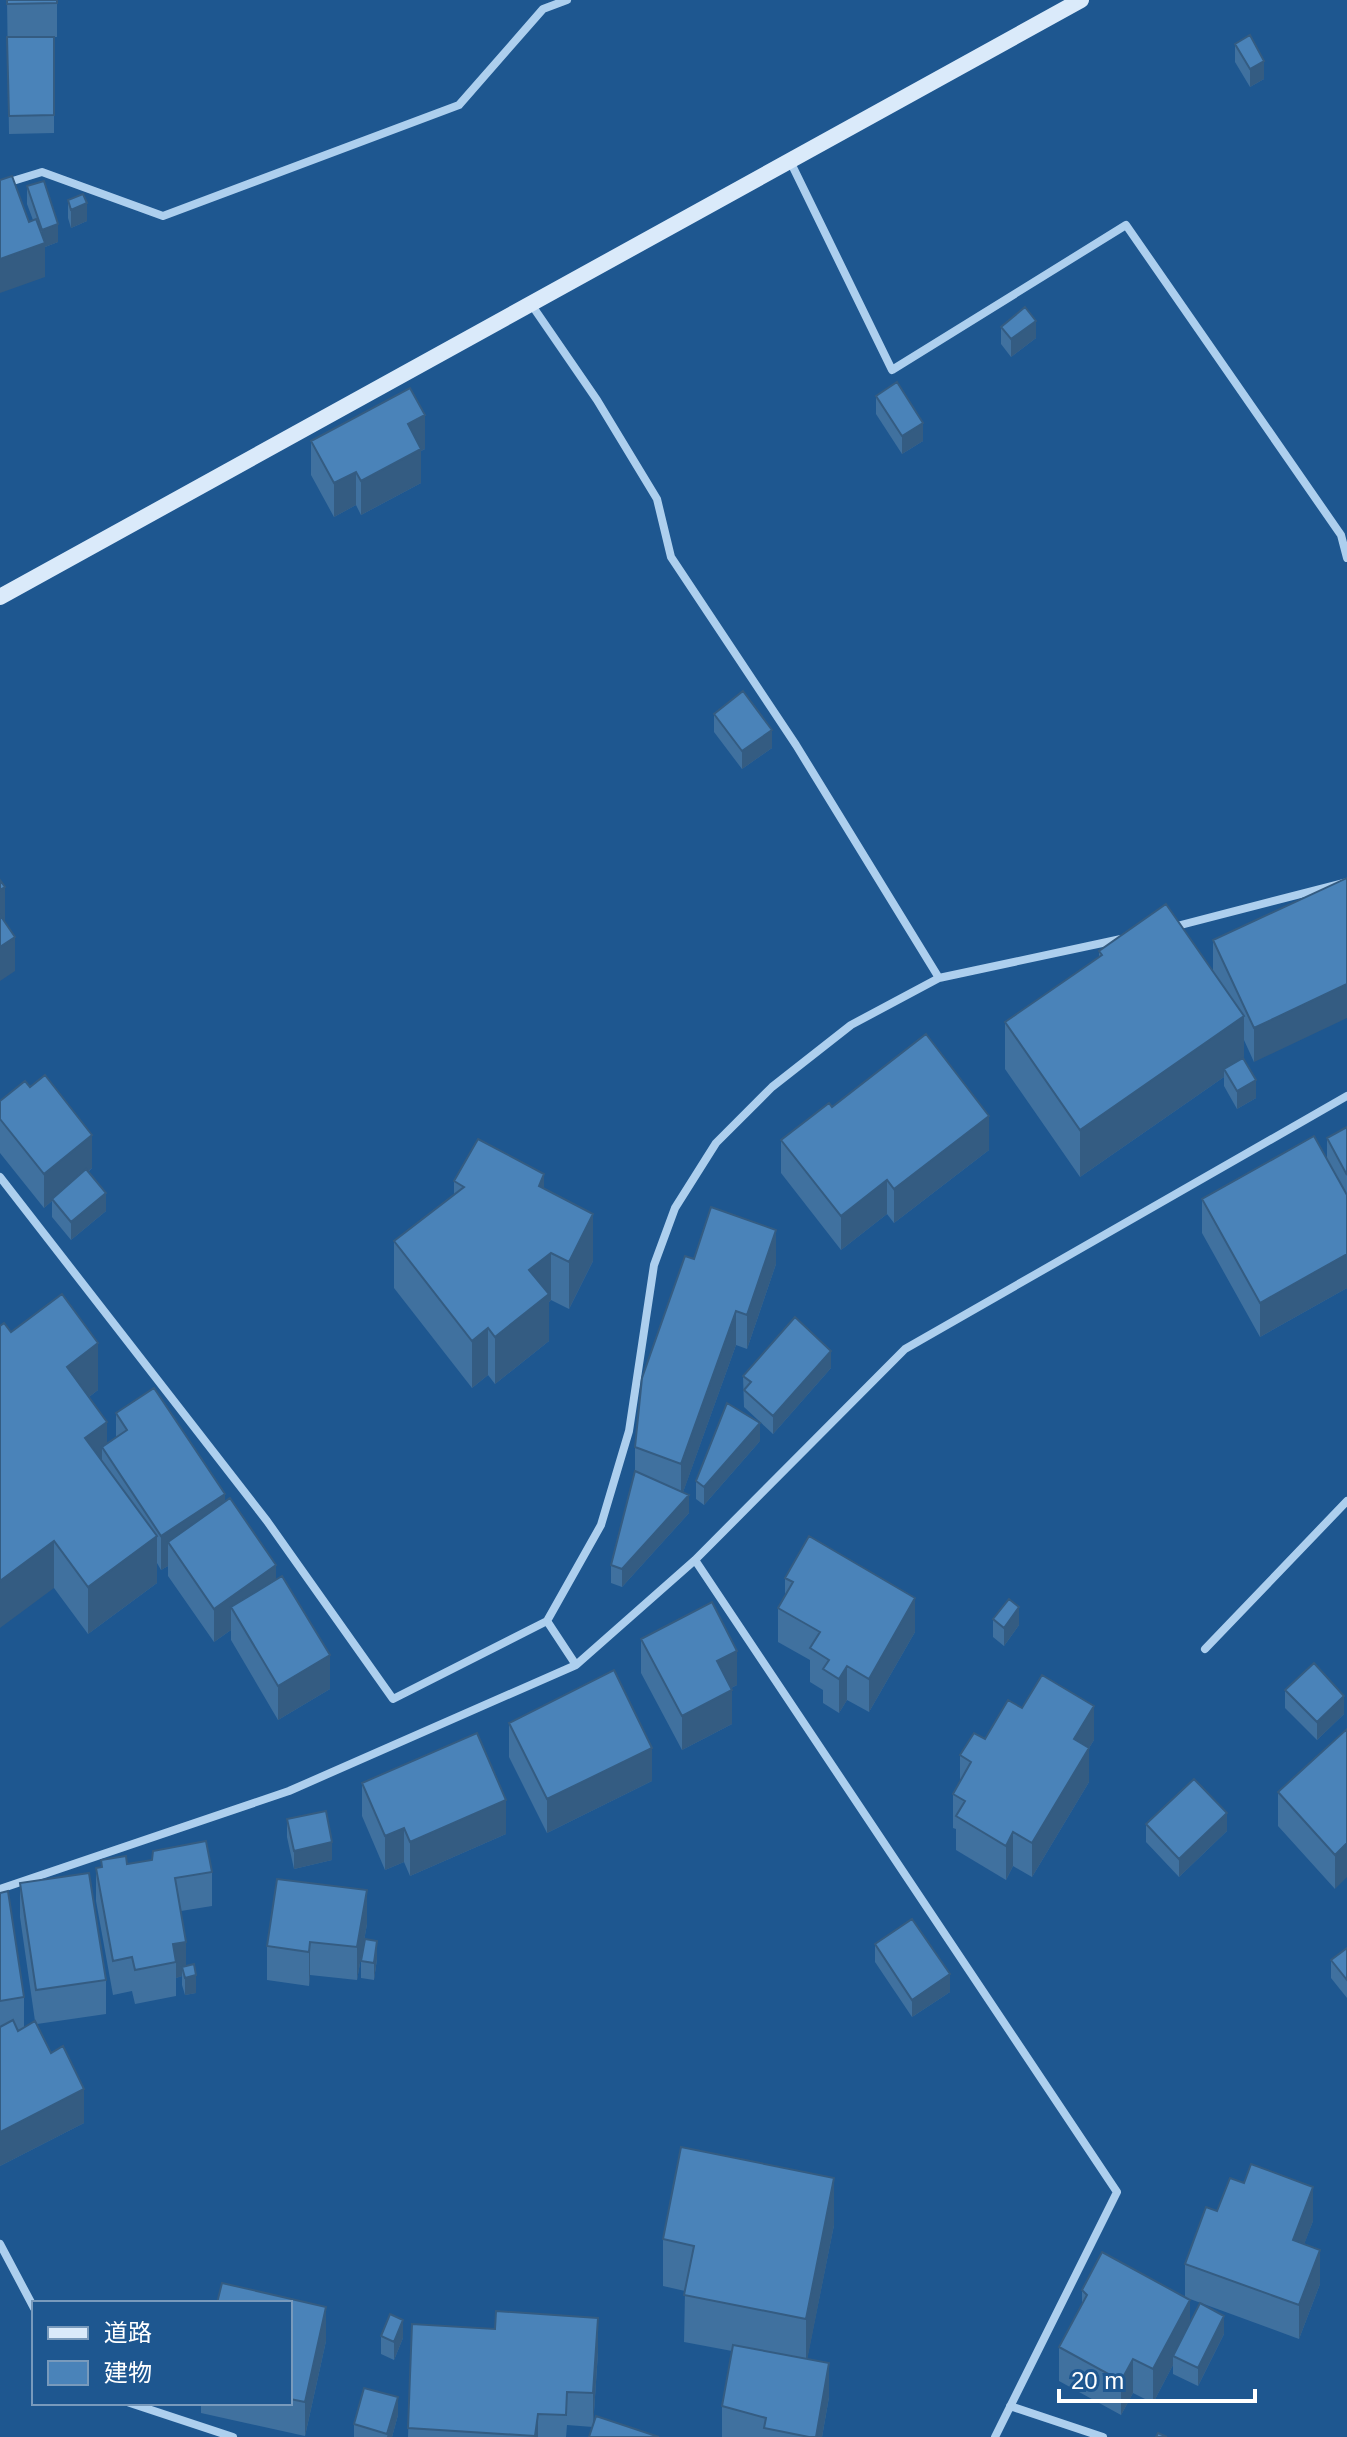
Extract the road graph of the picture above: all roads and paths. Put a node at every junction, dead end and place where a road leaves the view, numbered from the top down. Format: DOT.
graph roads {
  1 [pos="567,0"];
  2 [pos="1081,0"];
  3 [pos="790,161"];
  4 [pos="0,185"];
  5 [pos="531,304"];
  6 [pos="1347,558"];
  7 [pos="0,597"];
  8 [pos="1347,882"];
  9 [pos="1168,928"];
  10 [pos="1138,935"];
  11 [pos="939,978"];
  12 [pos="1347,1096"];
  13 [pos="0,1177"];
  14 [pos="1347,1501"];
  15 [pos="695,1560"];
  16 [pos="547,1621"];
  17 [pos="1205,1649"];
  18 [pos="576,1665"];
  19 [pos="0,1889"];
  20 [pos="0,2244"];
  21 [pos="32,2304"];
  22 [pos="136,2405"];
  23 [pos="1010,2406"];
  24 [pos="233,2437"];
  25 [pos="995,2437"];
  26 [pos="1103,2437"];
  1 -- 4 [label="street"];
  2 -- 3 [label="street"];
  3 -- 5 [label="street"];
  3 -- 6 [label="street"];
  5 -- 7 [label="street"];
  5 -- 11 [label="street"];
  8 -- 9 [label="street"];
  10 -- 11 [label="street"];
  11 -- 16 [label="street"];
  12 -- 15 [label="street"];
  13 -- 16 [label="street"];
  14 -- 17 [label="street"];
  15 -- 18 [label="street"];
  15 -- 23 [label="street"];
  16 -- 18 [label="street"];
  18 -- 19 [label="street"];
  20 -- 21 [label="street"];
  22 -- 24 [label="street"];
  23 -- 25 [label="street"];
  23 -- 26 [label="street"];
}
